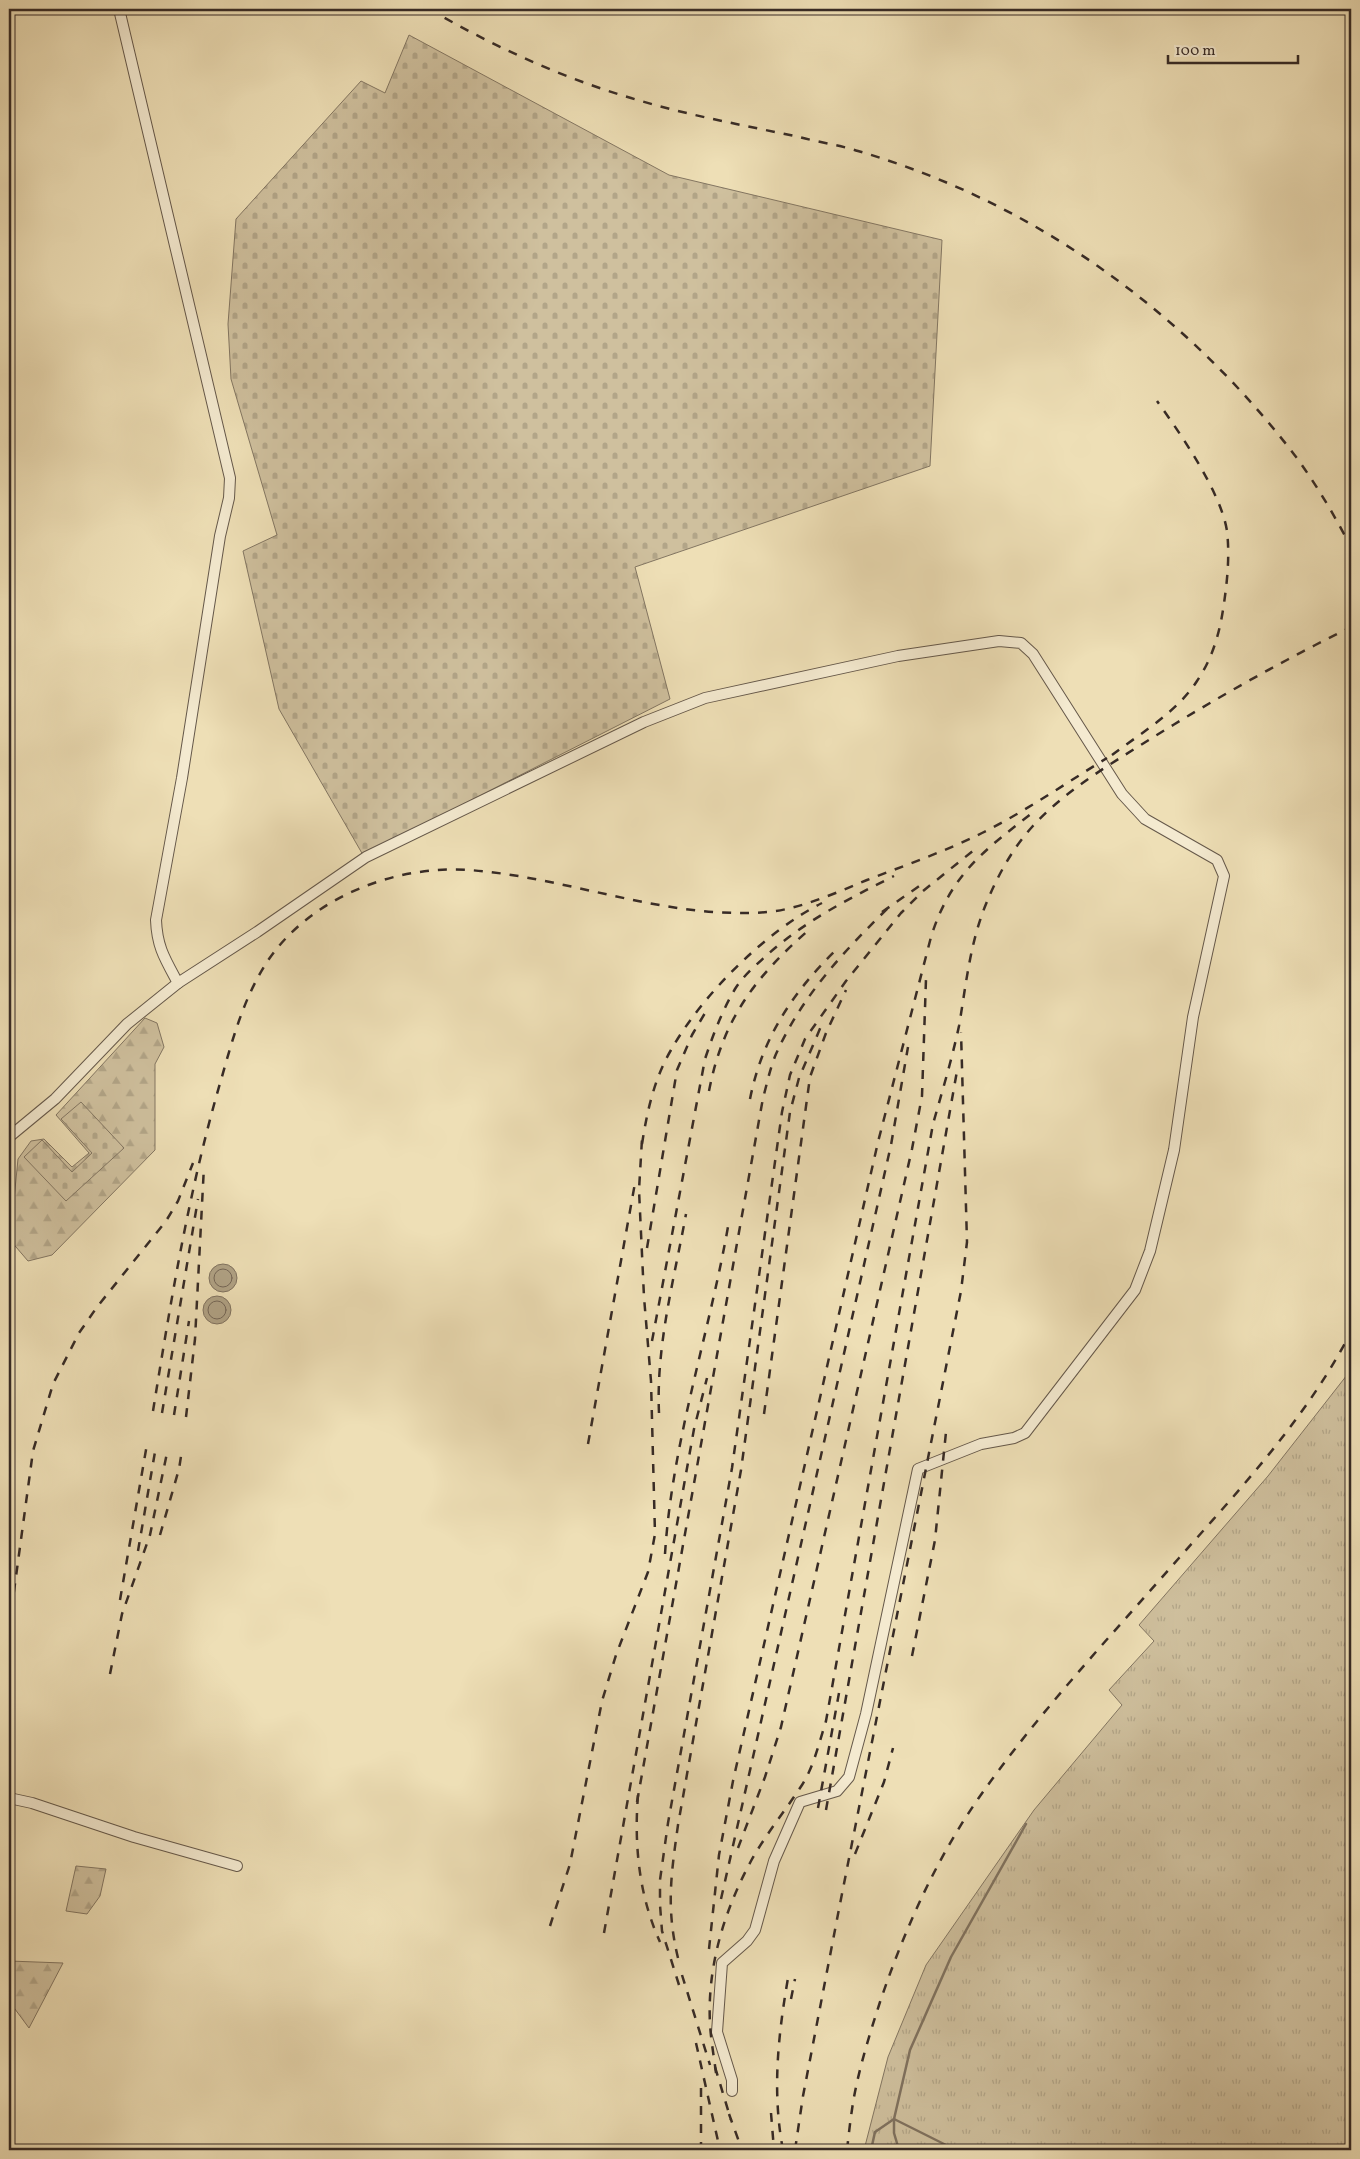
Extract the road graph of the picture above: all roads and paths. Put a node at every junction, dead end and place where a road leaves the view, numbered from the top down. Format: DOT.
graph roads {
  1 [pos="118,9"];
  2 [pos="178,982"];
  3 [pos="9,1137"];
  4 [pos="9,1798"];
  5 [pos="237,1866"];
  6 [pos="732,2091"];
  1 -- 2 [label="street"];
  2 -- 3 [label="street"];
  2 -- 6 [label="street"];
  4 -- 5 [label="street"];
}
